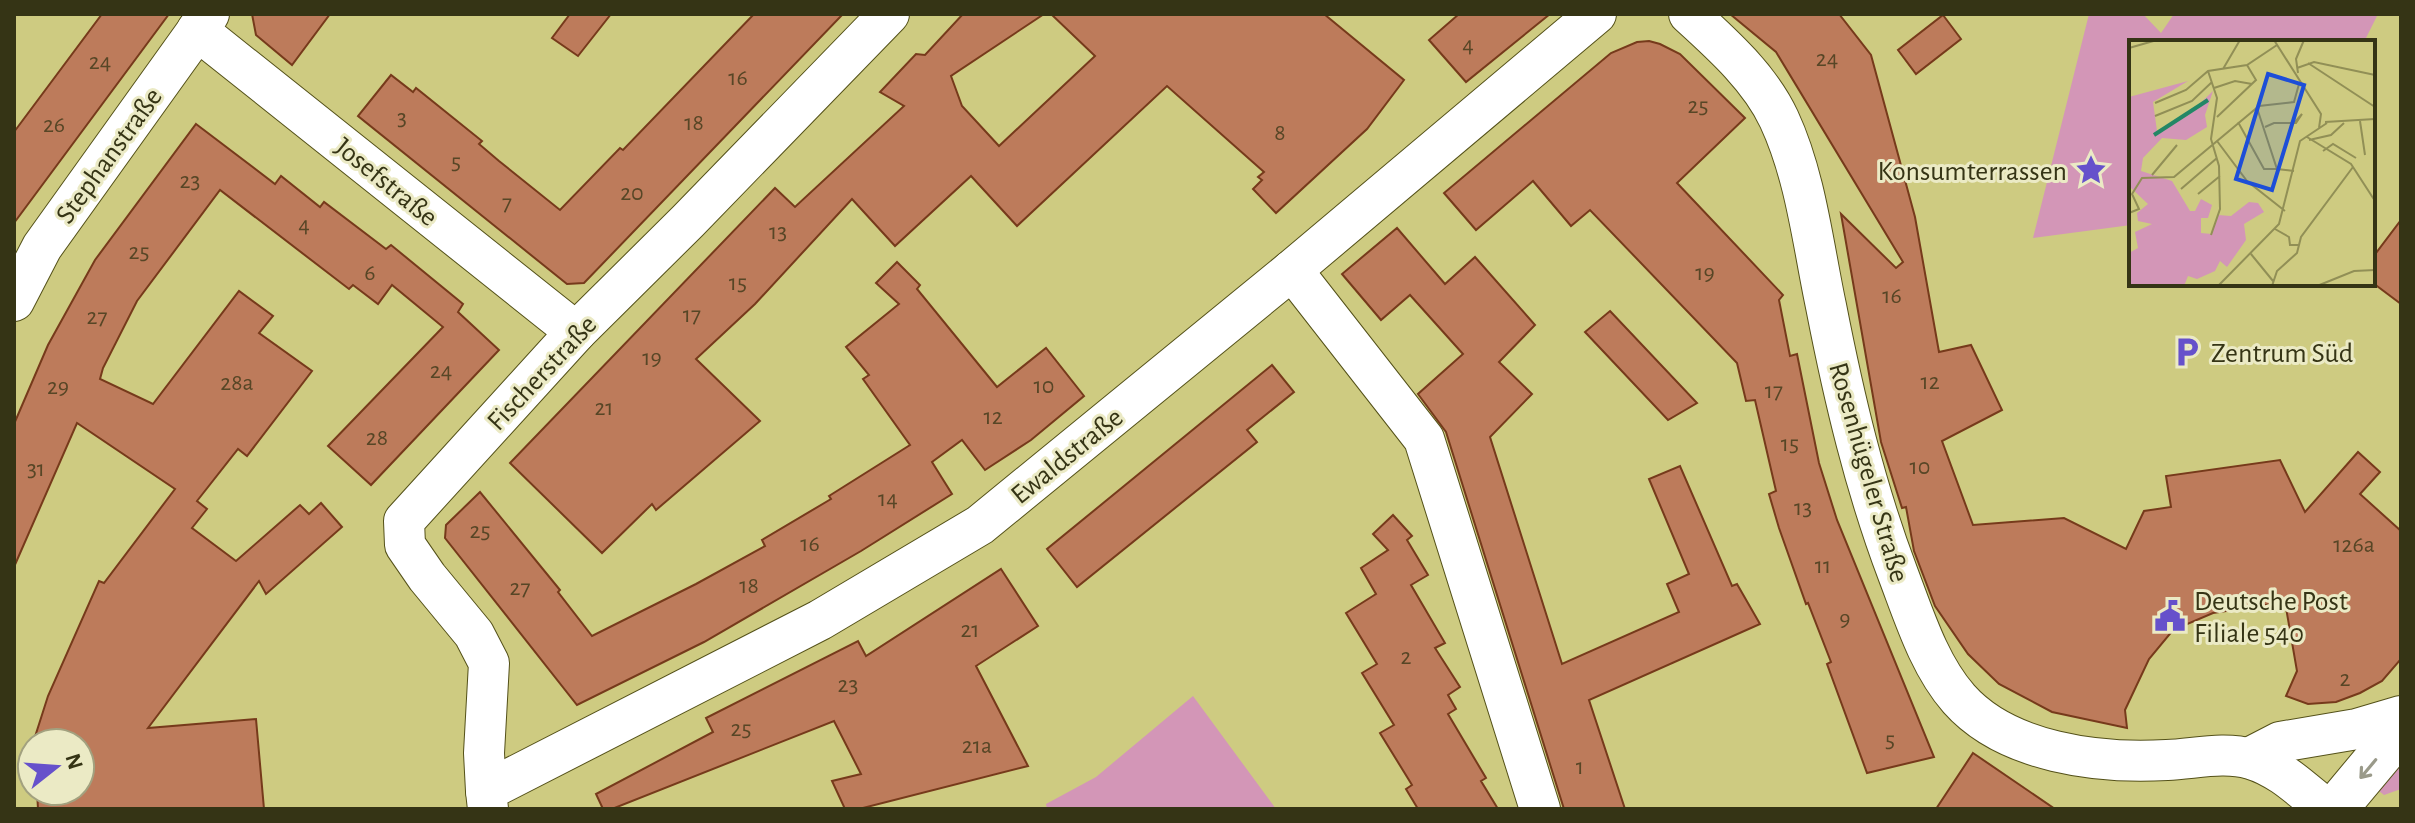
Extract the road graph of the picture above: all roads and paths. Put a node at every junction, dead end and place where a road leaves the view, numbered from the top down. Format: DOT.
graph roads {
  1 [pos="889,14"];
  2 [pos="1596,14"];
  3 [pos="1689,14"];
  4 [pos="203,22"];
  5 [pos="1292,270"];
  6 [pos="14,301"];
  7 [pos="576,332"];
  8 [pos="2401,716"];
  9 [pos="2401,730"];
  10 [pos="2249,758"];
  11 [pos="487,800"];
  12 [pos="1540,809"];
  13 [pos="2326,809"];
  14 [pos="2335,809"];
  1 -- 7 [label="street, Fischerstraße"];
  2 -- 5 [label="street, Ewaldstraße"];
  3 -- 10 [label="street, Rosenhügeler Straße"];
  4 -- 6 [label="street, Stephanstraße"];
  4 -- 7 [label="street, Josefstraße"];
  5 -- 11 [label="street, Ewaldstraße"];
  5 -- 12 [label="street"];
  7 -- 11 [label="street, Fischerstraße"];
  8 -- 10 [label="street, Rosenhügeler Straße"];
  9 -- 14 [label="main road, one-way"];
  10 -- 13 [label="street, Rosenhügeler Straße"];
}
